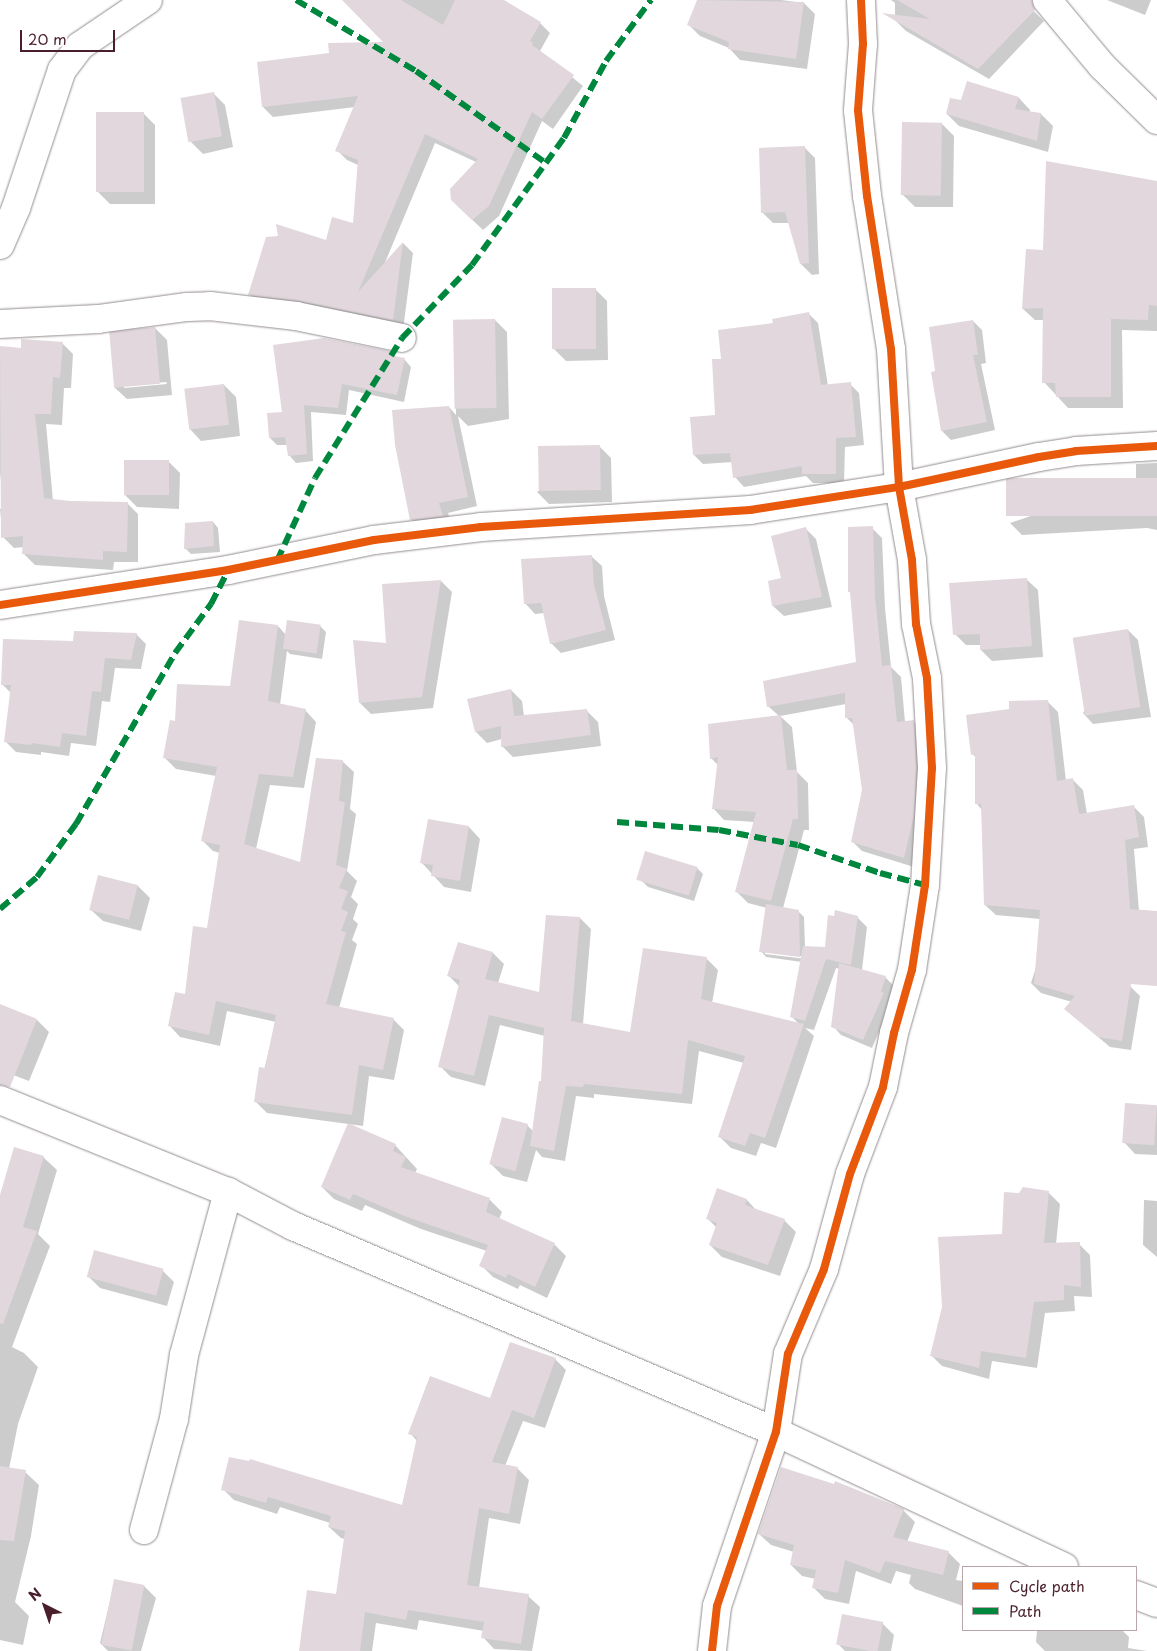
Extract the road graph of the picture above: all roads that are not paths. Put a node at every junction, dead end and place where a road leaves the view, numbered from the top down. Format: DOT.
graph roads {
  1 [pos="148,0"];
  2 [pos="862,0"];
  3 [pos="1047,0"];
  4 [pos="1157,120"];
  5 [pos="0,245"];
  6 [pos="0,324"];
  7 [pos="402,338"];
  8 [pos="1157,446"];
  9 [pos="899,487"];
  10 [pos="0,605"];
  11 [pos="0,1100"];
  12 [pos="228,1192"];
  13 [pos="776,1432"];
  14 [pos="144,1530"];
  15 [pos="1062,1566"];
  16 [pos="1137,1595"];
  17 [pos="1157,1603"];
  18 [pos="712,1651"];
  1 -- 5 [label="street"];
  2 -- 9 [label="street"];
  3 -- 4 [label="street"];
  6 -- 7 [label="street"];
  8 -- 9 [label="street"];
  9 -- 10 [label="street"];
  9 -- 13 [label="street"];
  11 -- 12 [label="street"];
  12 -- 13 [label="street"];
  12 -- 14 [label="street"];
  13 -- 15 [label="street"];
  13 -- 18 [label="street"];
  16 -- 17 [label="street"];
}
